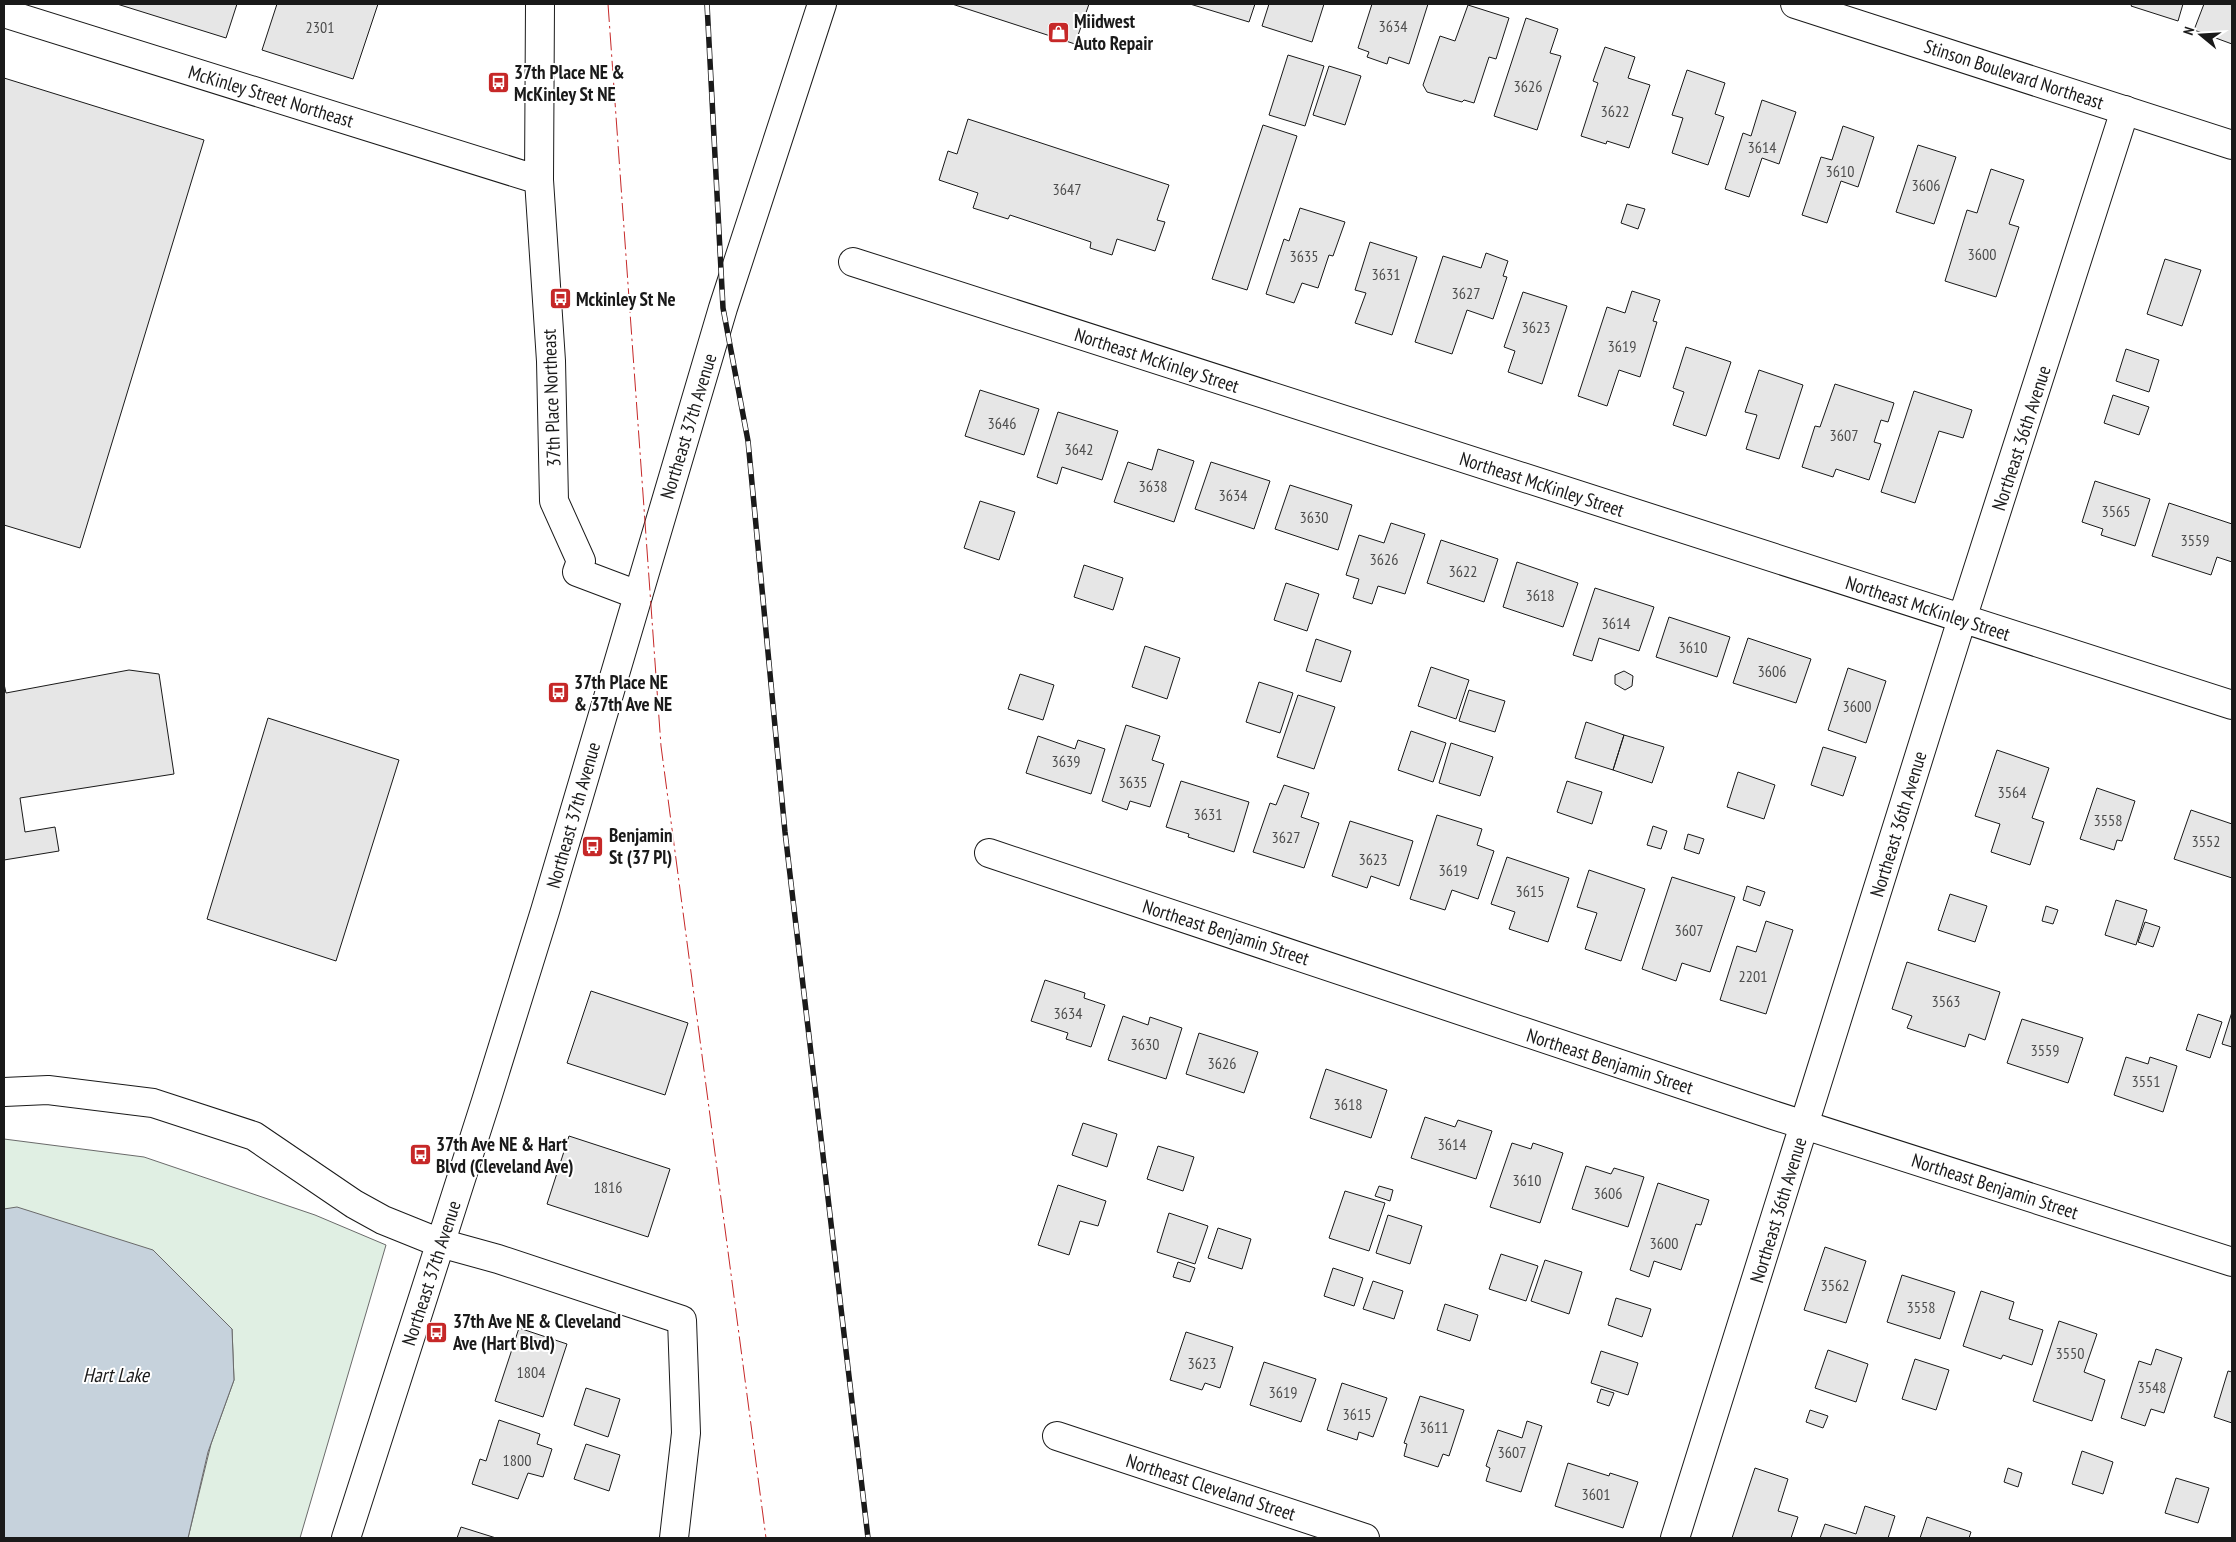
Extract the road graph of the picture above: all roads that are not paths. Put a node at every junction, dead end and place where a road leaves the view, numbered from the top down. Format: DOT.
graph roads {
  1 [pos="540,4"];
  2 [pos="822,4"];
  3 [pos="1795,4"];
  4 [pos="4,13"];
  5 [pos="2126,110"];
  6 [pos="2232,145"];
  7 [pos="538,180"];
  8 [pos="853,262"];
  9 [pos="638,595"];
  10 [pos="1962,619"];
  11 [pos="2232,705"];
  12 [pos="989,853"];
  13 [pos="4,1092"];
  14 [pos="1804,1125"];
  15 [pos="440,1242"];
  16 [pos="2232,1262"];
  17 [pos="1057,1436"];
  18 [pos="346,1538"];
  19 [pos="674,1538"];
  20 [pos="1365,1538"];
  21 [pos="1675,1538"];
  1 -- 7 [label="street, 37th Place Northeast"];
  2 -- 9 [label="street, Northeast 37th Avenue"];
  3 -- 5 [label="street, Stinson Boulevard Northeast"];
  4 -- 7 [label="street, McKinley Street Northeast"];
  5 -- 6 [label="street, Stinson Boulevard Northeast"];
  5 -- 10 [label="street, Northeast 36th Avenue"];
  7 -- 9 [label="street, 37th Place Northeast"];
  8 -- 10 [label="street, Northeast McKinley Street"];
  9 -- 15 [label="street, Northeast 37th Avenue"];
  10 -- 11 [label="street, Northeast McKinley Street"];
  10 -- 14 [label="street, Northeast 36th Avenue"];
  12 -- 14 [label="street, Northeast Benjamin Street"];
  13 -- 15 [label="street"];
  14 -- 16 [label="street, Northeast Benjamin Street"];
  14 -- 21 [label="street, Northeast 36th Avenue"];
  15 -- 18 [label="street, Northeast 37th Avenue"];
  15 -- 19 [label="street"];
  17 -- 20 [label="street, Northeast Cleveland Street"];
}
